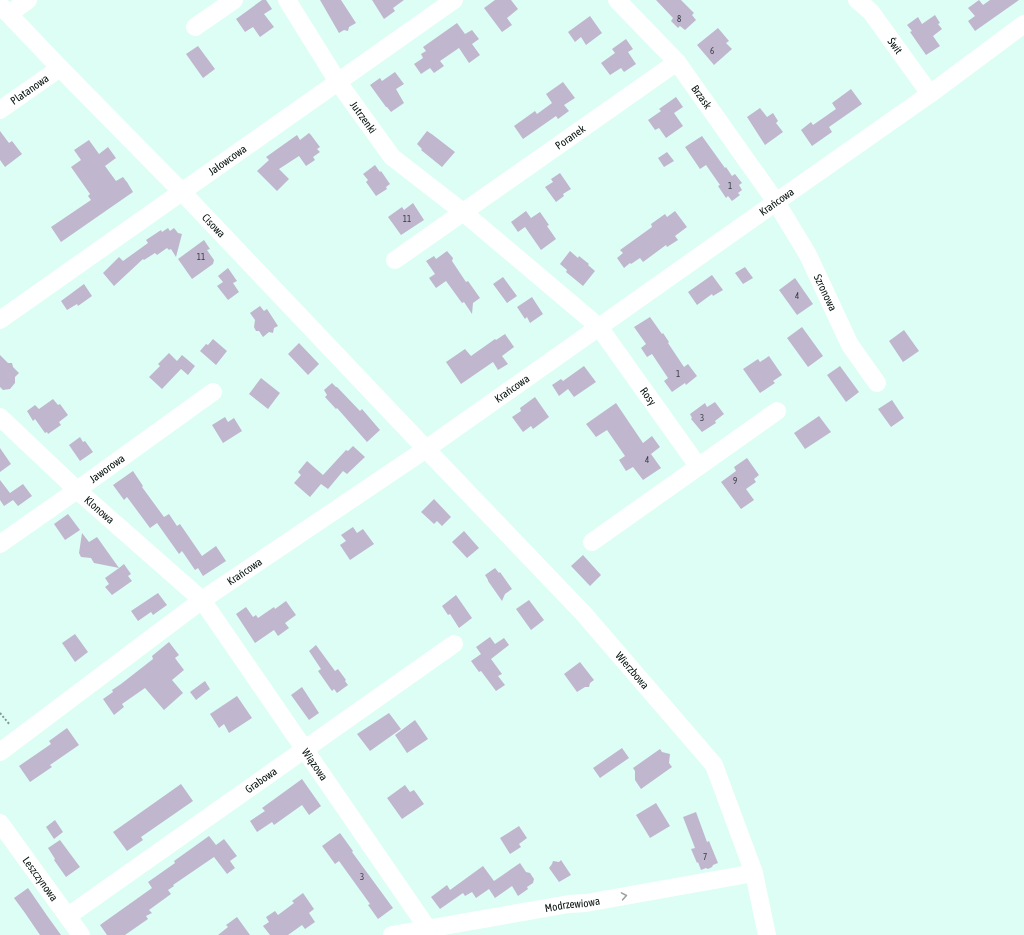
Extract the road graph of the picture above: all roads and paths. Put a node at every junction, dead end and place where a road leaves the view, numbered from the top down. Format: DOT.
graph roads {
  1 [pos="28,0"];
  2 [pos="234,0"];
  3 [pos="287,0"];
  4 [pos="454,0"];
  5 [pos="616,0"];
  6 [pos="857,0"];
  7 [pos="4,10"];
  8 [pos="1024,24"];
  9 [pos="195,27"];
  10 [pos="677,62"];
  11 [pos="60,68"];
  12 [pos="338,82"];
  13 [pos="930,94"];
  14 [pos="0,110"];
  15 [pos="182,192"];
  16 [pos="776,202"];
  17 [pos="463,212"];
  18 [pos="396,260"];
  19 [pos="0,320"];
  20 [pos="599,327"];
  21 [pos="877,383"];
  22 [pos="213,392"];
  23 [pos="777,411"];
  24 [pos="0,417"];
  25 [pos="426,449"];
  26 [pos="698,466"];
  27 [pos="77,490"];
  28 [pos="592,542"];
  29 [pos="0,544"];
  30 [pos="202,600"];
  31 [pos="454,644"];
  32 [pos="304,749"];
  33 [pos="0,752"];
  34 [pos="0,823"];
  35 [pos="754,873"];
  36 [pos="68,916"];
  37 [pos="428,928"];
  38 [pos="81,935"];
  39 [pos="392,935"];
  40 [pos="767,935"];
  1 -- 7 [label="street"];
  2 -- 9 [label="street"];
  3 -- 12 [label="street, Jutrzenki"];
  4 -- 12 [label="street, Jałowcowa"];
  5 -- 10 [label="street, Brzask"];
  6 -- 13 [label="street, Świt"];
  7 -- 11 [label="street, Cisowa"];
  8 -- 13 [label="street, Krańcowa"];
  10 -- 16 [label="street, Brzask"];
  10 -- 17 [label="street, Poranek"];
  11 -- 14 [label="street, Platanowa"];
  11 -- 15 [label="street, Cisowa"];
  12 -- 15 [label="street, Jałowcowa"];
  12 -- 17 [label="street, Jutrzenki"];
  13 -- 16 [label="street, Krańcowa"];
  15 -- 19 [label="street, Jałowcowa"];
  15 -- 25 [label="street, Cisowa"];
  16 -- 20 [label="street, Krańcowa"];
  16 -- 21 [label="street, Szronowa"];
  17 -- 18 [label="street"];
  17 -- 20 [label="street, Jutrzenki"];
  20 -- 25 [label="street, Krańcowa"];
  20 -- 26 [label="street, Rosy"];
  22 -- 27 [label="street, Jaworowa"];
  23 -- 26 [label="street"];
  24 -- 27 [label="street, Klonowa"];
  25 -- 30 [label="street, Krańcowa"];
  25 -- 35 [label="street, Wierzbowa"];
  26 -- 28 [label="street"];
  27 -- 29 [label="street, Jaworowa"];
  27 -- 30 [label="street, Klonowa"];
  30 -- 32 [label="street, Wiązowa"];
  30 -- 33 [label="street, Krańcowa"];
  31 -- 32 [label="street, Grabowa"];
  32 -- 36 [label="street, Grabowa"];
  32 -- 37 [label="street, Wiązowa"];
  34 -- 36 [label="street, Leszczynowa"];
  37 -- 35 [label="street, Modrzewiowa, one-way"];
  35 -- 40 [label="street, Wierzbowa"];
  36 -- 38 [label="street, Leszczynowa"];
  37 -- 39 [label="street, Modrzewiowa"];
}
